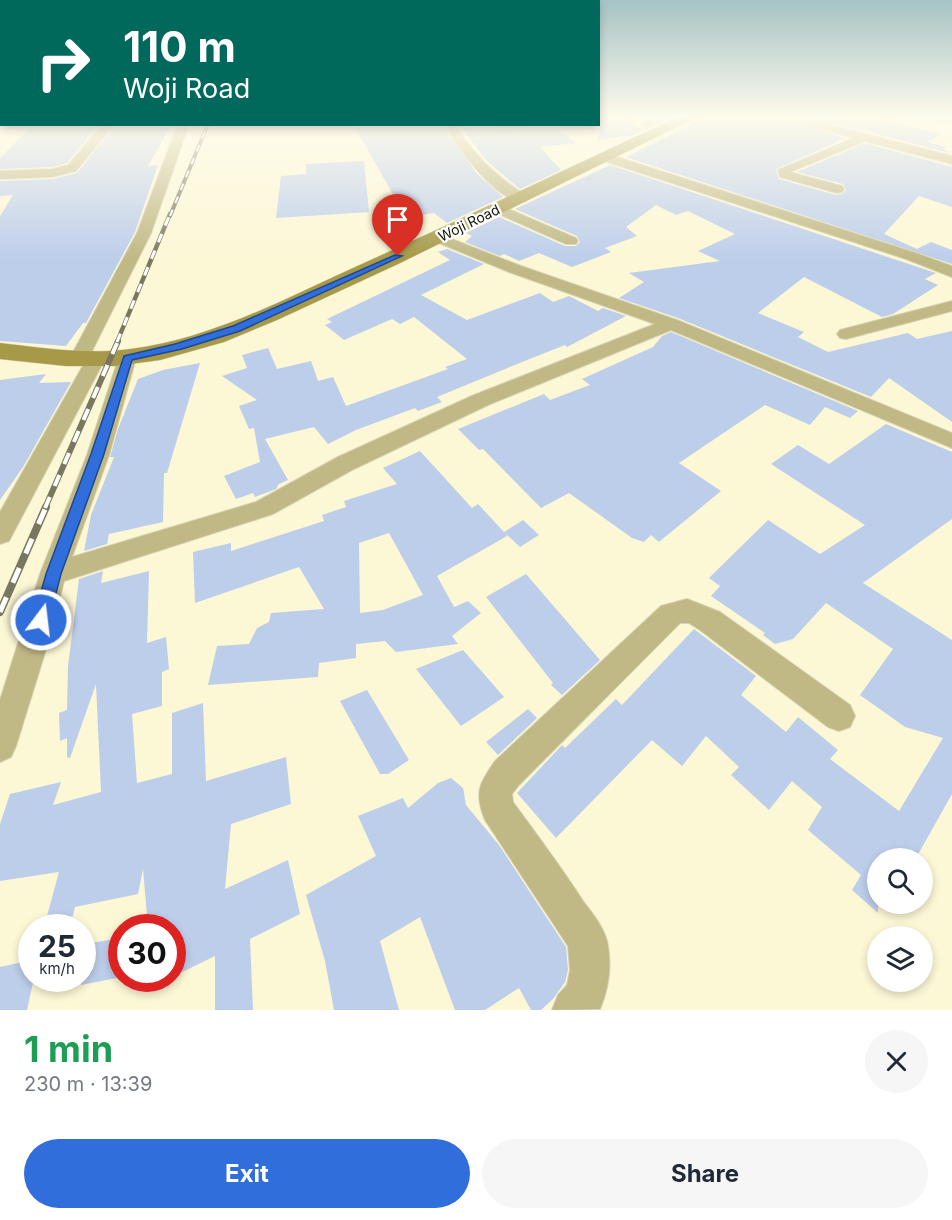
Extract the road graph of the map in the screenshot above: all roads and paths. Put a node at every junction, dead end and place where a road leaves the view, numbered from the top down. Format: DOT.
graph roads {
  1 [pos="74,165"];
  2 [pos="167,165"];
  3 [pos="479,165"];
  4 [pos="589,165"];
  5 [pos="631,165"];
  6 [pos="796,165"];
  7 [pos="0,175"];
  8 [pos="837,189"];
  9 [pos="521,198"];
  10 [pos="499,208"];
  11 [pos="439,238"];
  12 [pos="571,241"];
  13 [pos="952,272"];
  14 [pos="952,306"];
  15 [pos="671,324"];
  16 [pos="846,334"];
  17 [pos="0,351"];
  18 [pos="128,358"];
  19 [pos="87,359"];
  20 [pos="952,441"];
  21 [pos="4,521"];
  22 [pos="53,574"];
  23 [pos="839,716"];
  24 [pos="0,746"];
  25 [pos="573,1010"];
  1 -- 7 [label="street"];
  2 -- 19 [label="street"];
  3 -- 9 [label="street"];
  4 -- 9 [label="main road, Woji Road"];
  5 -- 13 [label="street"];
  6 -- 8 [label="street"];
  9 -- 10 [label="main road, Woji Road"];
  10 -- 11 [label="main road, Woji Road"];
  10 -- 12 [label="street"];
  11 -- 15 [label="street"];
  11 -- 18 [label="main road, Woji Road"];
  14 -- 16 [label="street"];
  15 -- 20 [label="street"];
  15 -- 22 [label="street"];
  17 -- 19 [label="main road, Woji Road"];
  18 -- 19 [label="main road, Woji Road"];
  18 -- 22 [label="street"];
  19 -- 21 [label="street"];
  22 -- 24 [label="street"];
  23 -- 25 [label="street"];
}
